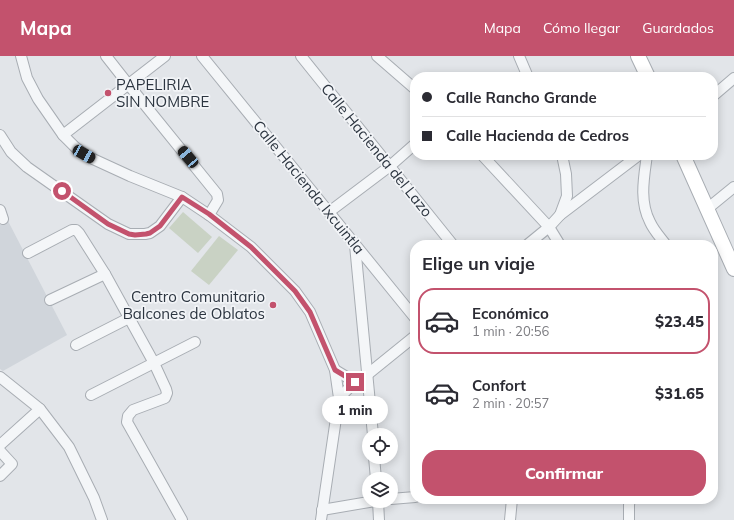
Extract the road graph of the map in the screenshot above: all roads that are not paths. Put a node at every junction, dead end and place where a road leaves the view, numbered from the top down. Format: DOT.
graph roads {
  1 [pos="21,56"];
  2 [pos="106,56"];
  3 [pos="165,56"];
  4 [pos="202,56"];
  5 [pos="301,56"];
  6 [pos="376,56"];
  7 [pos="519,56"];
  8 [pos="638,56"];
  9 [pos="526,72"];
  10 [pos="646,72"];
  11 [pos="734,78"];
  12 [pos="128,84"];
  13 [pos="410,85"];
  14 [pos="718,92"];
  15 [pos="0,135"];
  16 [pos="62,135"];
  17 [pos="410,148"];
  18 [pos="487,160"];
  19 [pos="563,160"];
  20 [pos="633,160"];
  21 [pos="646,160"];
  22 [pos="685,160"];
  23 [pos="390,166"];
  24 [pos="734,187"];
  25 [pos="182,197"];
  26 [pos="707,209"];
  27 [pos="329,212"];
  28 [pos="209,214"];
  29 [pos="560,216"];
  30 [pos="549,227"];
  31 [pos="449,240"];
  32 [pos="533,240"];
  33 [pos="557,240"];
  34 [pos="662,240"];
  35 [pos="355,245"];
  36 [pos="28,253"];
  37 [pos="734,269"];
  38 [pos="104,274"];
  39 [pos="50,300"];
  40 [pos="410,312"];
  41 [pos="129,318"];
  42 [pos="410,340"];
  43 [pos="195,342"];
  44 [pos="76,345"];
  45 [pos="154,363"];
  46 [pos="335,370"];
  47 [pos="368,374"];
  48 [pos="0,377"];
  49 [pos="355,382"];
  50 [pos="91,395"];
  51 [pos="339,398"];
  52 [pos="40,409"];
  53 [pos="372,428"];
  54 [pos="0,445"];
  55 [pos="0,451"];
  56 [pos="0,476"];
  57 [pos="410,497"];
  58 [pos="398,498"];
  59 [pos="362,504"];
  60 [pos="512,504"];
  61 [pos="629,504"];
  62 [pos="378,508"];
  63 [pos="322,515"];
  64 [pos="102,520"];
  65 [pos="182,520"];
  66 [pos="379,520"];
  67 [pos="510,520"];
  68 [pos="630,520"];
  1 -- 16 [label="street"];
  2 -- 12 [label="street"];
  3 -- 12 [label="street"];
  4 -- 27 [label="street, Calle Hacienda Ixcuintla"];
  5 -- 23 [label="street, Calle Hacienda del Lazo"];
  6 -- 13 [label="street"];
  7 -- 9 [label="street"];
  8 -- 10 [label="street"];
  11 -- 14 [label="street"];
  12 -- 16 [label="street"];
  12 -- 28 [label="street"];
  15 -- 25 [label="street"];
  16 -- 25 [label="street"];
  17 -- 23 [label="street"];
  18 -- 30 [label="street"];
  19 -- 29 [label="street"];
  20 -- 29 [label="street"];
  21 -- 34 [label="street"];
  22 -- 26 [label="street"];
  23 -- 27 [label="street"];
  23 -- 31 [label="street, Calle Hacienda del Lazo"];
  24 -- 26 [label="street"];
  25 -- 28 [label="street"];
  26 -- 37 [label="street"];
  27 -- 35 [label="street, Calle Hacienda Ixcuintla"];
  28 -- 46 [label="street"];
  29 -- 30 [label="street"];
  30 -- 32 [label="street"];
  30 -- 33 [label="street"];
  35 -- 40 [label="street, Calle Hacienda Ixcuintla"];
  35 -- 47 [label="street"];
  36 -- 38 [label="street"];
  38 -- 39 [label="street"];
  38 -- 41 [label="street"];
  41 -- 44 [label="street"];
  41 -- 45 [label="street"];
  42 -- 47 [label="street"];
  43 -- 45 [label="street"];
  45 -- 50 [label="street"];
  45 -- 65 [label="street"];
  46 -- 49 [label="street"];
  46 -- 51 [label="street"];
  47 -- 49 [label="street"];
  47 -- 53 [label="street"];
  48 -- 52 [label="street"];
  49 -- 51 [label="street"];
  51 -- 63 [label="street"];
  52 -- 54 [label="street"];
  52 -- 64 [label="street"];
  55 -- 56 [label="street"];
  57 -- 58 [label="street"];
  59 -- 63 [label="street"];
  60 -- 67 [label="street"];
  61 -- 68 [label="street"];
  62 -- 66 [label="street"];
}
